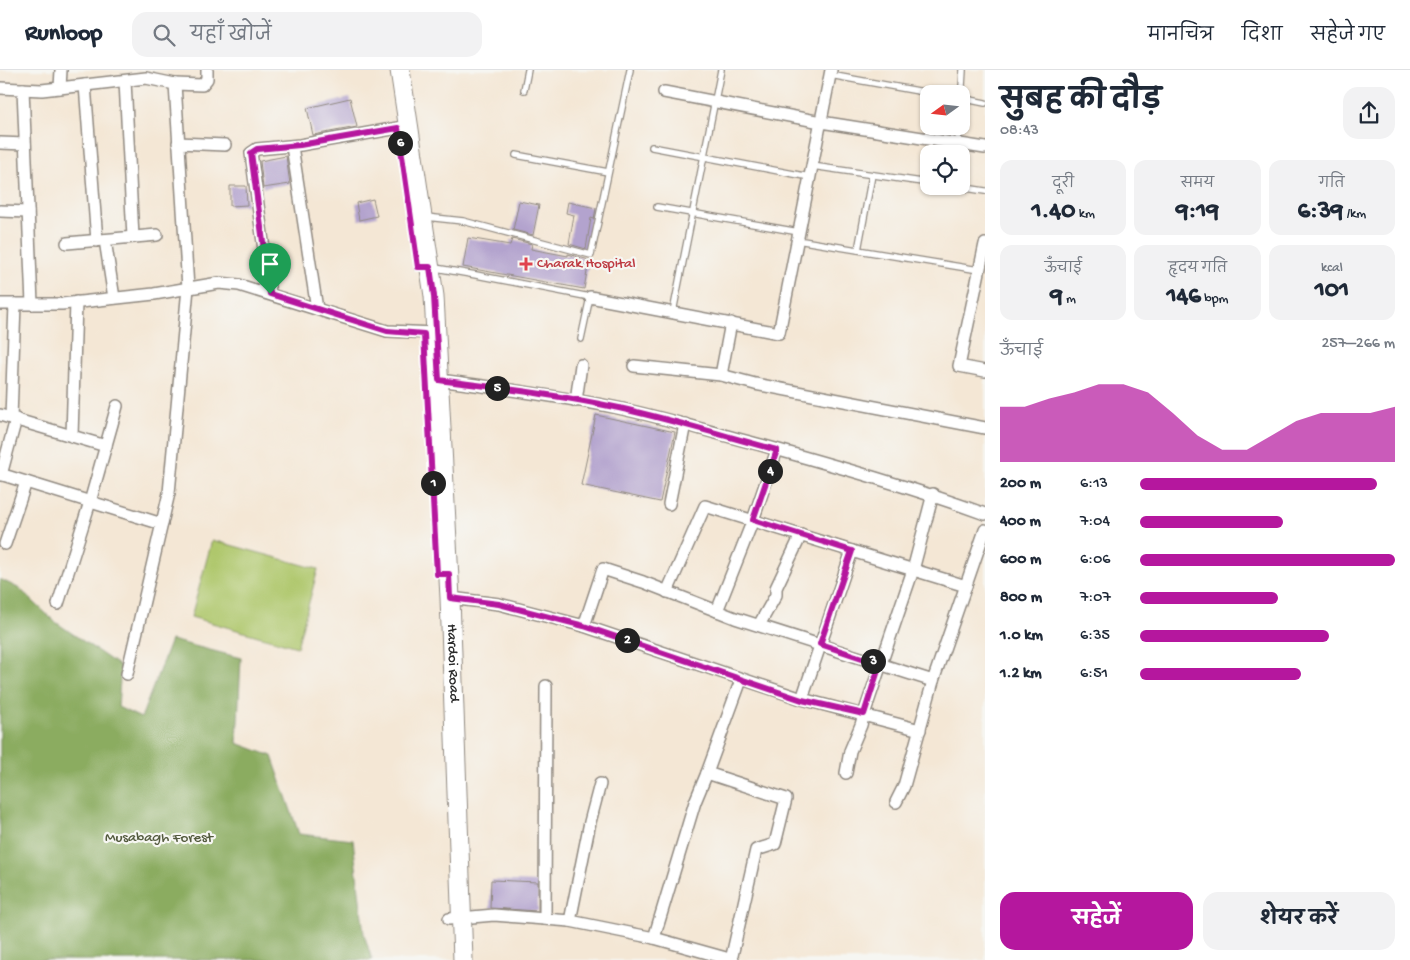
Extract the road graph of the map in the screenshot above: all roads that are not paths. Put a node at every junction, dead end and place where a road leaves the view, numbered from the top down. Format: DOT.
graph roads {
  1 [pos="61,70"];
  2 [pos="207,70"];
  3 [pos="389,70"];
  4 [pos="400,70"];
  5 [pos="528,70"];
  6 [pos="630,70"];
  7 [pos="721,70"];
  8 [pos="963,70"];
  9 [pos="830,72"];
  10 [pos="147,74"];
  11 [pos="124,81"];
  12 [pos="175,84"];
  13 [pos="85,85"];
  14 [pos="962,85"];
  15 [pos="0,88"];
  16 [pos="60,88"];
  17 [pos="23,89"];
  18 [pos="524,90"];
  19 [pos="920,91"];
  20 [pos="664,92"];
  21 [pos="970,100"];
  22 [pos="715,102"];
  23 [pos="985,103"];
  24 [pos="820,122"];
  25 [pos="398,128"];
  26 [pos="958,135"];
  27 [pos="178,143"];
  28 [pos="958,143"];
  29 [pos="0,144"];
  30 [pos="25,144"];
  31 [pos="225,145"];
  32 [pos="292,146"];
  33 [pos="652,147"];
  34 [pos="985,148"];
  35 [pos="516,155"];
  36 [pos="704,157"];
  37 [pos="811,171"];
  38 [pos="608,172"];
  39 [pos="872,174"];
  40 [pos="920,182"];
  41 [pos="970,189"];
  42 [pos="985,191"];
  43 [pos="658,207"];
  44 [pos="0,211"];
  45 [pos="28,212"];
  46 [pos="693,213"];
  47 [pos="422,217"];
  48 [pos="157,235"];
  49 [pos="798,236"];
  50 [pos="133,237"];
  51 [pos="101,240"];
  52 [pos="67,243"];
  53 [pos="985,244"];
  54 [pos="858,250"];
  55 [pos="424,267"];
  56 [pos="979,270"];
  57 [pos="188,288"];
  58 [pos="270,294"];
  59 [pos="590,297"];
  60 [pos="114,298"];
  61 [pos="76,302"];
  62 [pos="0,304"];
  63 [pos="15,304"];
  64 [pos="32,304"];
  65 [pos="318,309"];
  66 [pos="673,312"];
  67 [pos="731,323"];
  68 [pos="430,333"];
  69 [pos="581,339"];
  70 [pos="581,365"];
  71 [pos="634,366"];
  72 [pos="985,371"];
  73 [pos="721,375"];
  74 [pos="439,380"];
  75 [pos="576,401"];
  76 [pos="117,406"];
  77 [pos="9,417"];
  78 [pos="686,424"];
  79 [pos="985,428"];
  80 [pos="72,436"];
  81 [pos="106,446"];
  82 [pos="777,450"];
  83 [pos="0,474"];
  84 [pos="26,482"];
  85 [pos="933,494"];
  86 [pos="90,502"];
  87 [pos="669,504"];
  88 [pos="985,514"];
  89 [pos="753,520"];
  90 [pos="162,524"];
  91 [pos="985,530"];
  92 [pos="801,535"];
  93 [pos="5,544"];
  94 [pos="852,551"];
  95 [pos="913,570"];
  96 [pos="443,574"];
  97 [pos="966,586"];
  98 [pos="668,592"];
  99 [pos="450,598"];
  100 [pos="58,604"];
  101 [pos="717,611"];
  102 [pos="759,625"];
  103 [pos="584,626"];
  104 [pos="820,644"];
  105 [pos="880,664"];
  106 [pos="127,674"];
  107 [pos="741,680"];
  108 [pos="933,681"];
  109 [pos="546,686"];
  110 [pos="802,700"];
  111 [pos="864,714"];
  112 [pos="920,730"];
  113 [pos="706,773"];
  114 [pos="846,773"];
  115 [pos="600,784"];
  116 [pos="896,802"];
  117 [pos="456,918"];
  118 [pos="545,919"];
  119 [pos="570,921"];
  120 [pos="654,938"];
  121 [pos="451,960"];
  122 [pos="463,960"];
  123 [pos="732,960"];
  1 -- 16 [label="street"];
  2 -- 12 [label="street"];
  3 -- 25 [label="main road, Hardoi Road"];
  4 -- 47 [label="main road, Hardoi Road"];
  5 -- 18 [label="lane"];
  6 -- 38 [label="lane"];
  7 -- 22 [label="lane"];
  8 -- 14 [label="lane"];
  9 -- 19 [label="lane"];
  9 -- 24 [label="street"];
  10 -- 11 [label="street"];
  10 -- 12 [label="street"];
  11 -- 13 [label="street"];
  11 -- 50 [label="street"];
  12 -- 27 [label="street"];
  13 -- 16 [label="street"];
  13 -- 51 [label="street"];
  15 -- 17 [label="street"];
  16 -- 17 [label="street"];
  17 -- 30 [label="street"];
  20 -- 22 [label="street"];
  21 -- 23 [label="lane"];
  22 -- 24 [label="street"];
  22 -- 36 [label="lane"];
  24 -- 28 [label="street"];
  24 -- 37 [label="street"];
  25 -- 32 [label="street"];
  25 -- 55 [label="main road, Hardoi Road"];
  26 -- 28 [label="lane"];
  27 -- 31 [label="street"];
  27 -- 57 [label="street"];
  28 -- 34 [label="street"];
  29 -- 30 [label="street"];
  30 -- 45 [label="street"];
  32 -- 58 [label="street"];
  32 -- 65 [label="street"];
  33 -- 36 [label="lane"];
  35 -- 38 [label="lane"];
  36 -- 37 [label="lane"];
  36 -- 46 [label="lane"];
  37 -- 39 [label="lane"];
  37 -- 49 [label="street"];
  38 -- 47 [label="lane"];
  39 -- 40 [label="lane"];
  39 -- 54 [label="lane"];
  41 -- 42 [label="lane"];
  43 -- 46 [label="lane"];
  44 -- 45 [label="street"];
  45 -- 64 [label="street"];
  46 -- 49 [label="lane"];
  46 -- 66 [label="lane"];
  47 -- 55 [label="main road, Hardoi Road"];
  48 -- 50 [label="street"];
  49 -- 54 [label="lane"];
  49 -- 67 [label="street"];
  50 -- 51 [label="street"];
  51 -- 52 [label="street"];
  51 -- 60 [label="street"];
  53 -- 56 [label="street"];
  54 -- 56 [label="lane"];
  55 -- 59 [label="lane"];
  55 -- 68 [label="main road, Hardoi Road"];
  56 -- 72 [label="street"];
  57 -- 58 [label="street"];
  57 -- 60 [label="street"];
  57 -- 90 [label="street"];
  58 -- 65 [label="street"];
  59 -- 66 [label="street"];
  59 -- 69 [label="lane"];
  60 -- 61 [label="street"];
  61 -- 64 [label="street"];
  61 -- 80 [label="street"];
  62 -- 63 [label="street"];
  63 -- 64 [label="street"];
  63 -- 77 [label="street"];
  65 -- 68 [label="street"];
  66 -- 67 [label="street"];
  67 -- 73 [label="street"];
  68 -- 74 [label="main road, Hardoi Road"];
  68 -- 96 [label="main road, Hardoi Road"];
  70 -- 75 [label="street"];
  71 -- 73 [label="street"];
  73 -- 79 [label="street"];
  74 -- 75 [label="street"];
  74 -- 96 [label="main road, Hardoi Road"];
  75 -- 78 [label="street"];
  76 -- 81 [label="street"];
  77 -- 80 [label="street"];
  77 -- 83 [label="street"];
  78 -- 82 [label="street"];
  78 -- 87 [label="street"];
  80 -- 81 [label="street"];
  81 -- 86 [label="street"];
  82 -- 85 [label="street"];
  82 -- 89 [label="street"];
  83 -- 84 [label="street"];
  84 -- 86 [label="street"];
  84 -- 93 [label="street"];
  85 -- 88 [label="street"];
  85 -- 95 [label="street"];
  86 -- 90 [label="street"];
  86 -- 100 [label="street"];
  89 -- 92 [label="street"];
  89 -- 98 [label="street"];
  89 -- 101 [label="street"];
  90 -- 106 [label="street"];
  91 -- 97 [label="street"];
  92 -- 94 [label="street"];
  92 -- 102 [label="street"];
  94 -- 95 [label="street"];
  94 -- 104 [label="street"];
  95 -- 97 [label="street"];
  95 -- 105 [label="street"];
  96 -- 99 [label="main road, Hardoi Road"];
  96 -- 117 [label="main road, Hardoi Road"];
  97 -- 108 [label="street"];
  98 -- 101 [label="street"];
  98 -- 103 [label="street"];
  99 -- 103 [label="street"];
  99 -- 117 [label="main road, Hardoi Road"];
  101 -- 102 [label="street"];
  102 -- 104 [label="street"];
  103 -- 107 [label="street"];
  104 -- 105 [label="street"];
  104 -- 110 [label="street"];
  105 -- 108 [label="street"];
  105 -- 111 [label="street"];
  107 -- 110 [label="street"];
  107 -- 113 [label="street"];
  108 -- 112 [label="street"];
  109 -- 118 [label="street"];
  110 -- 111 [label="street"];
  111 -- 112 [label="street"];
  111 -- 114 [label="street"];
  112 -- 116 [label="street"];
  113 -- 120 [label="street"];
  113 -- 123 [label="street"];
  115 -- 119 [label="street"];
  117 -- 118 [label="street"];
  117 -- 121 [label="main road, Hardoi Road"];
  117 -- 122 [label="main road, Hardoi Road"];
  118 -- 119 [label="street"];
  119 -- 120 [label="street"];
  120 -- 123 [label="street"];
}
